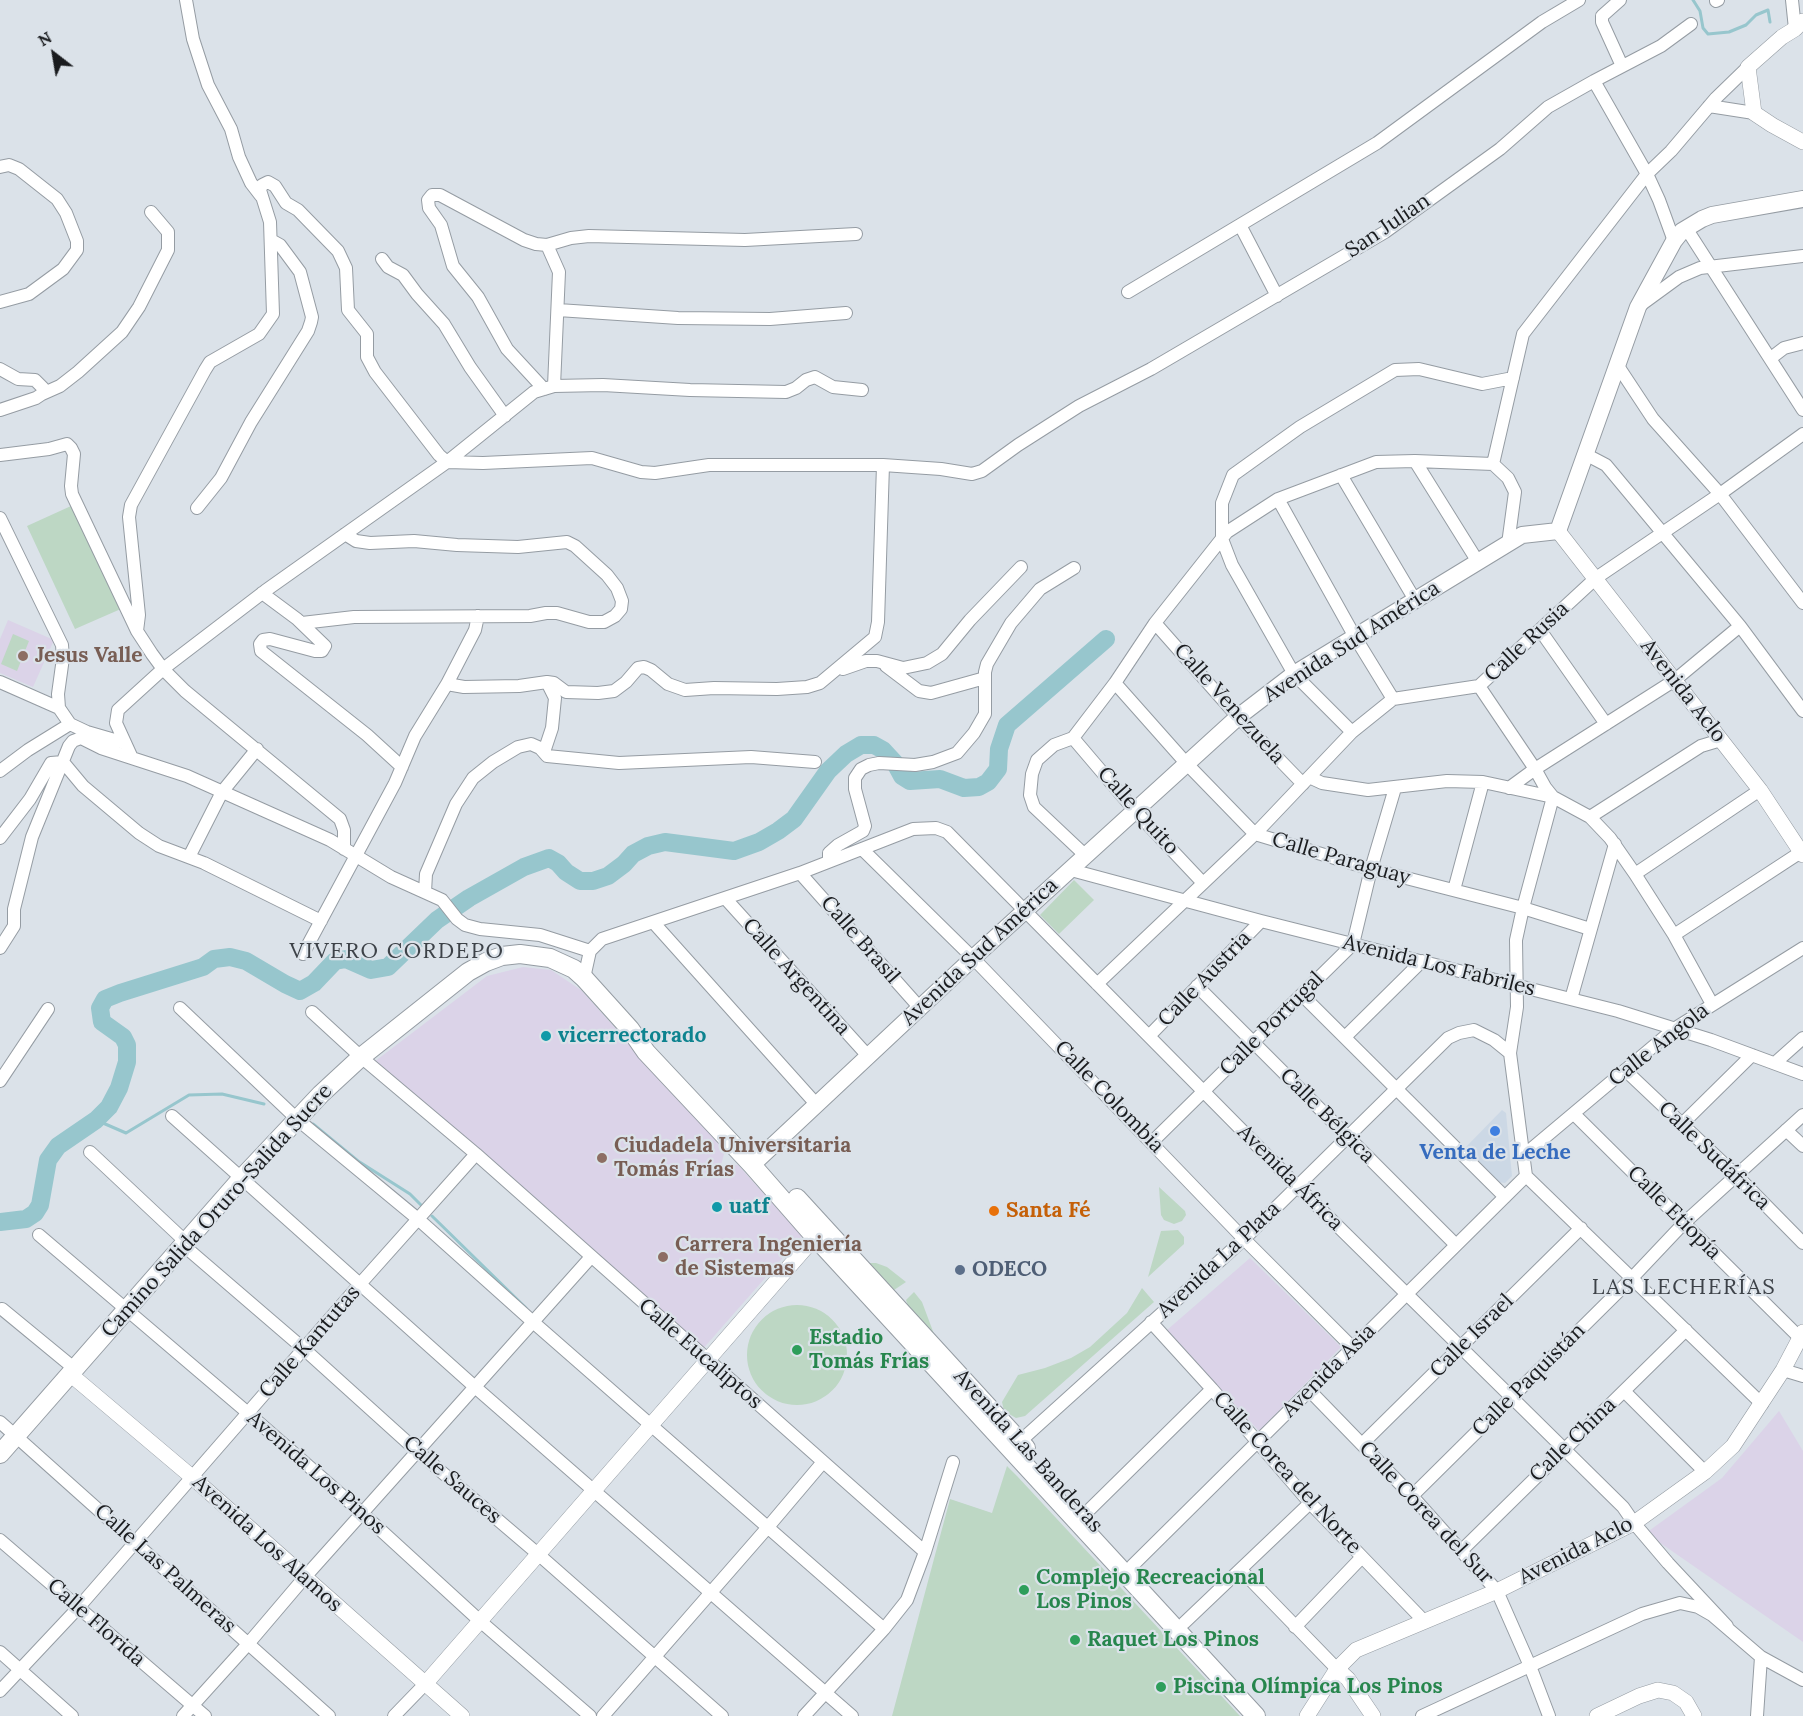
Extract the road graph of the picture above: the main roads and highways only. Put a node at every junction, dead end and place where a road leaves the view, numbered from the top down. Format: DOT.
graph roads {
  1 [pos="1803,199"];
  2 [pos="630,1029"];
  3 [pos="756,1161"];
  4 [pos="1015,1445"];
  5 [pos="0,1454"];
  6 [pos="1256,1716"];
  7 [pos="1271,1716"];
  1 -- 3 [label="main road, Avenida Sud América"];
  2 -- 3 [label="main road, Avenida Las Banderas"];
  2 -- 5 [label="main road, Camino Salida Oruro-Salida Sucre"];
  3 -- 4 [label="main road, Avenida Las Banderas"];
  3 -- 4 [label="main road, Avenida Las Banderas"];
  4 -- 6 [label="main road, Avenida Las Banderas"];
  4 -- 7 [label="main road, Avenida Las Banderas"];
}
